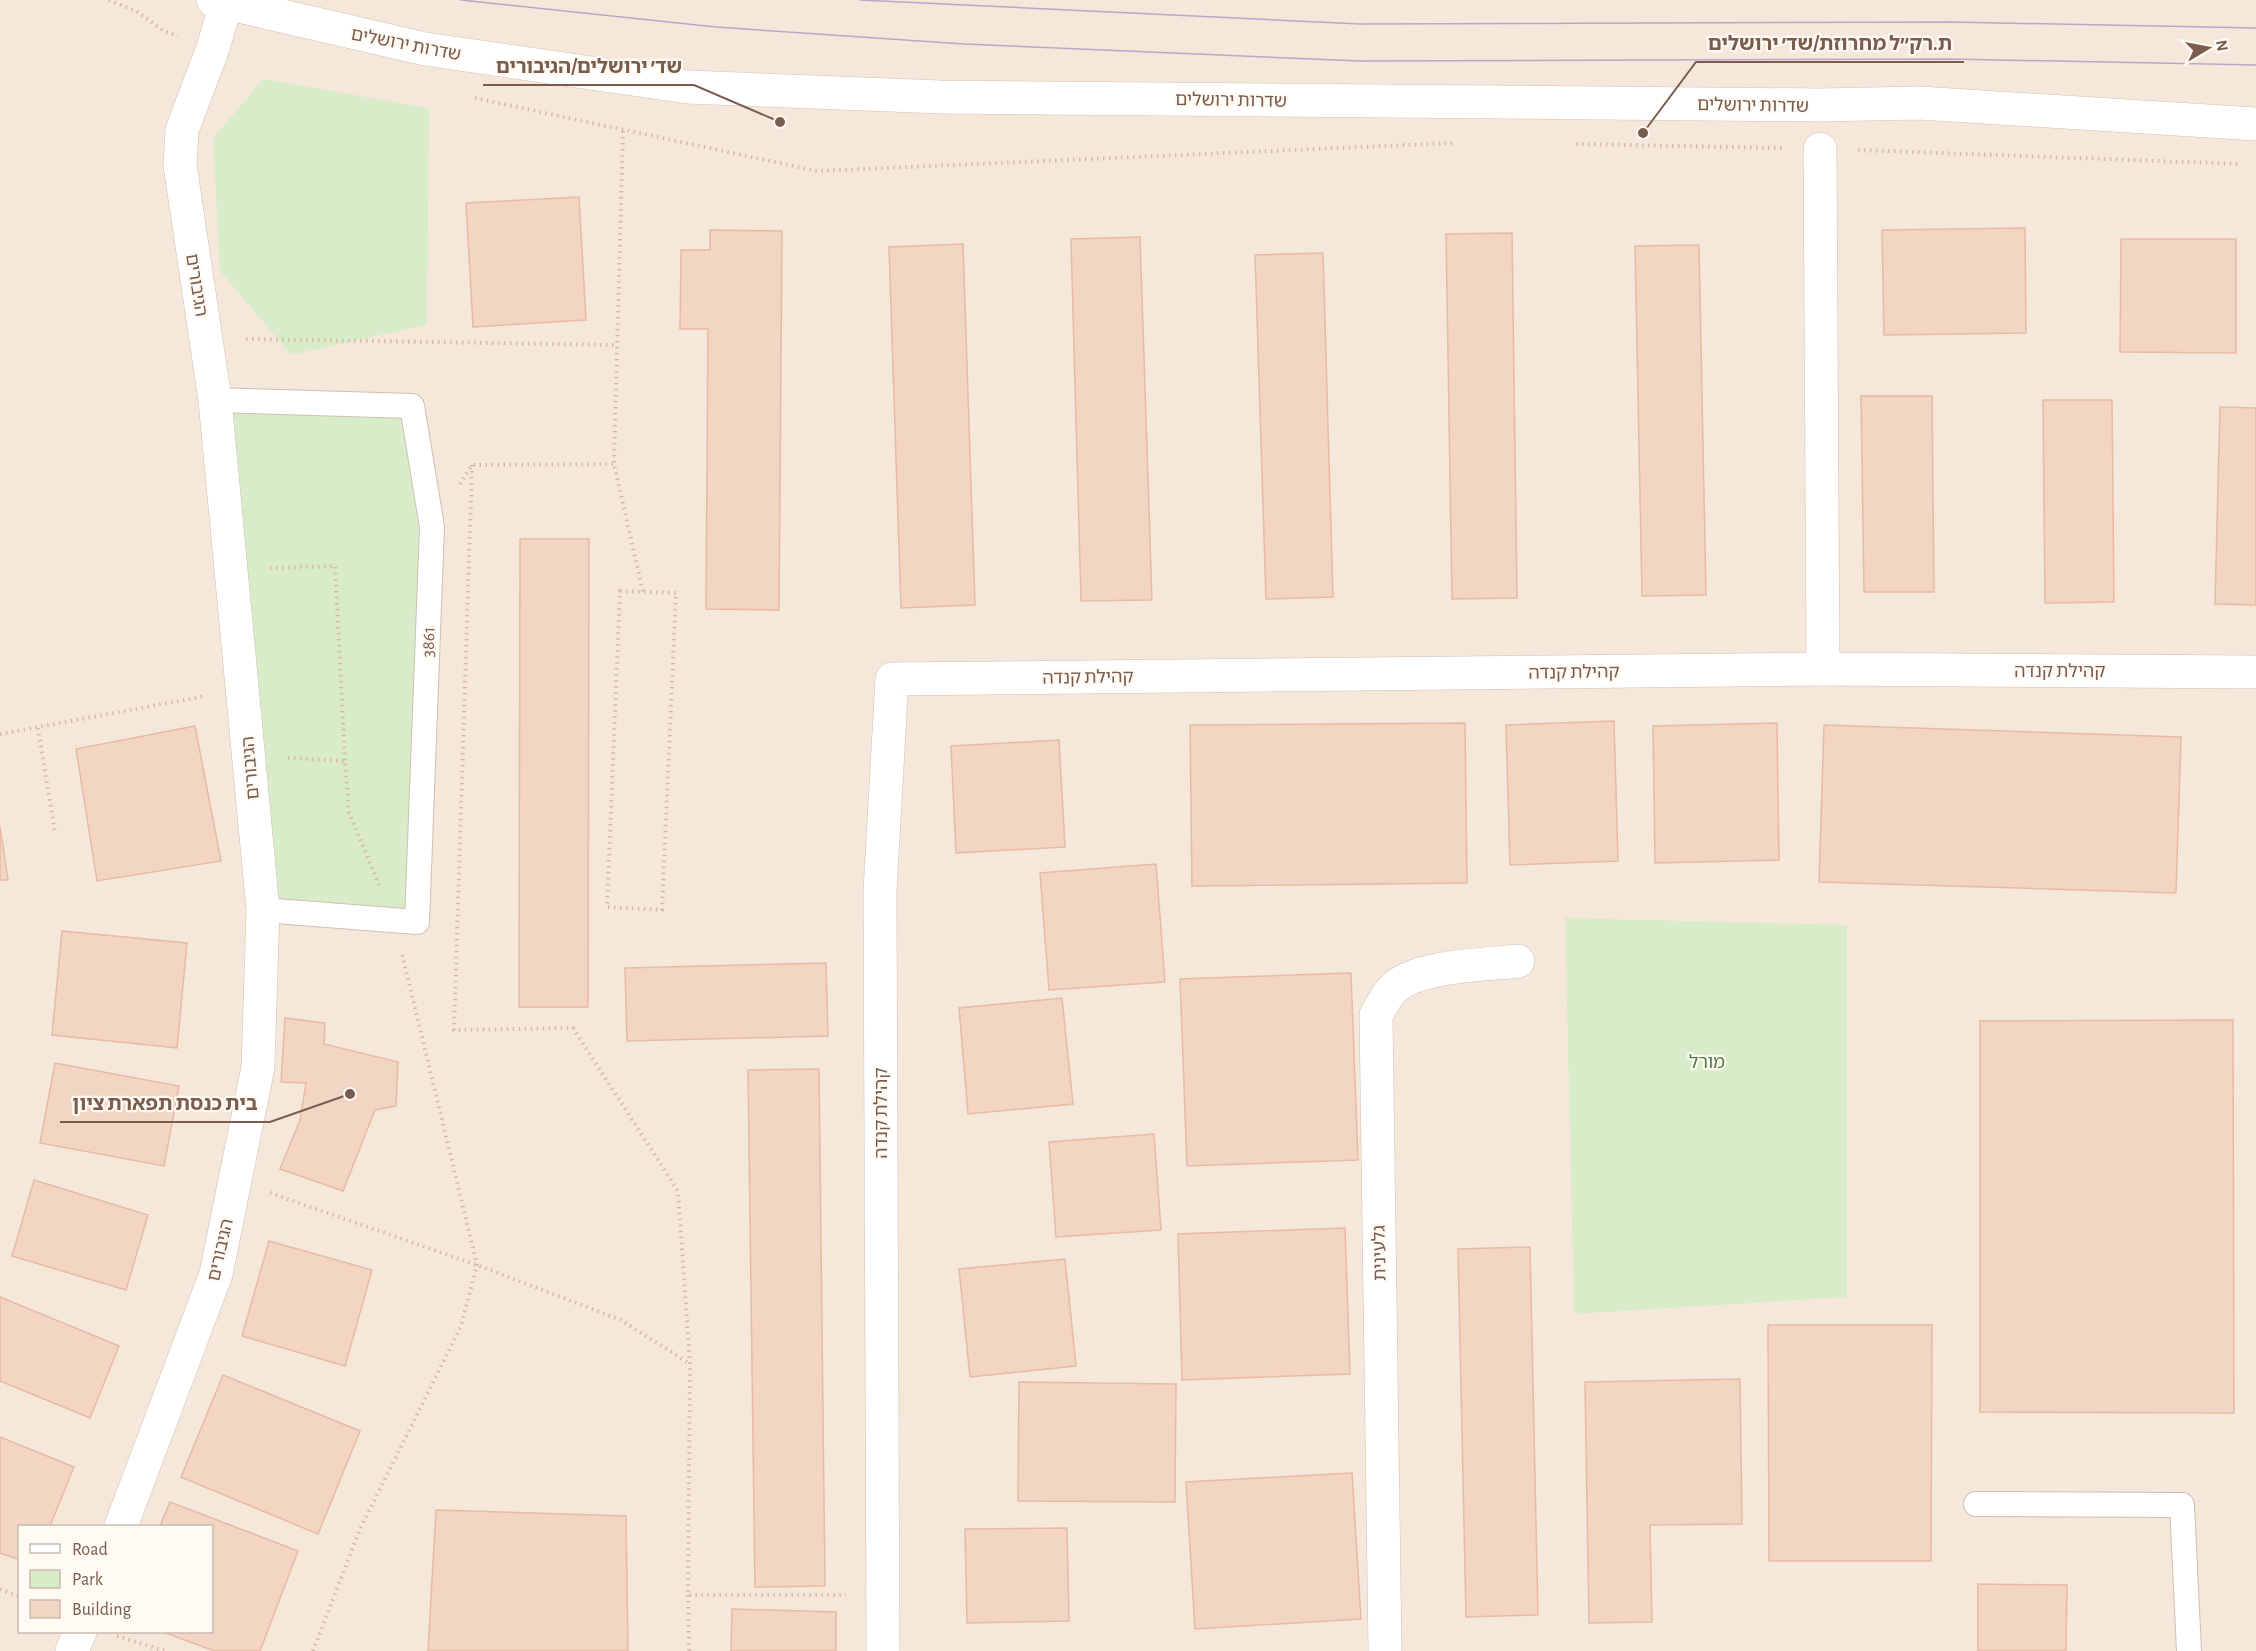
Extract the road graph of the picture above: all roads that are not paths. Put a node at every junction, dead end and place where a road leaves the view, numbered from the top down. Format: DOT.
graph roads {
  1 [pos="222,2"];
  2 [pos="2256,124"];
  3 [pos="1820,149"];
  4 [pos="215,400"];
  5 [pos="1823,669"];
  6 [pos="2256,672"];
  7 [pos="263,910"];
  8 [pos="1518,961"];
  9 [pos="1976,1504"];
  10 [pos="122,1525"];
  11 [pos="80,1633"];
  12 [pos="72,1651"];
  13 [pos="884,1651"];
  14 [pos="1385,1651"];
  15 [pos="2189,1651"];
  1 -- 2 [label="street, שדרות ירושלים"];
  1 -- 4 [label="street, הגיבורים"];
  3 -- 5 [label="street"];
  4 -- 7 [label="street, הגיבורים"];
  4 -- 7 [label="lane, 3861"];
  5 -- 6 [label="street, קהילת קנדה"];
  5 -- 13 [label="street, קהילת קנדה"];
  7 -- 10 [label="street, הגיבורים"];
  8 -- 14 [label="street, גלעינית"];
  9 -- 15 [label="lane"];
  11 -- 12 [label="street"];
}
